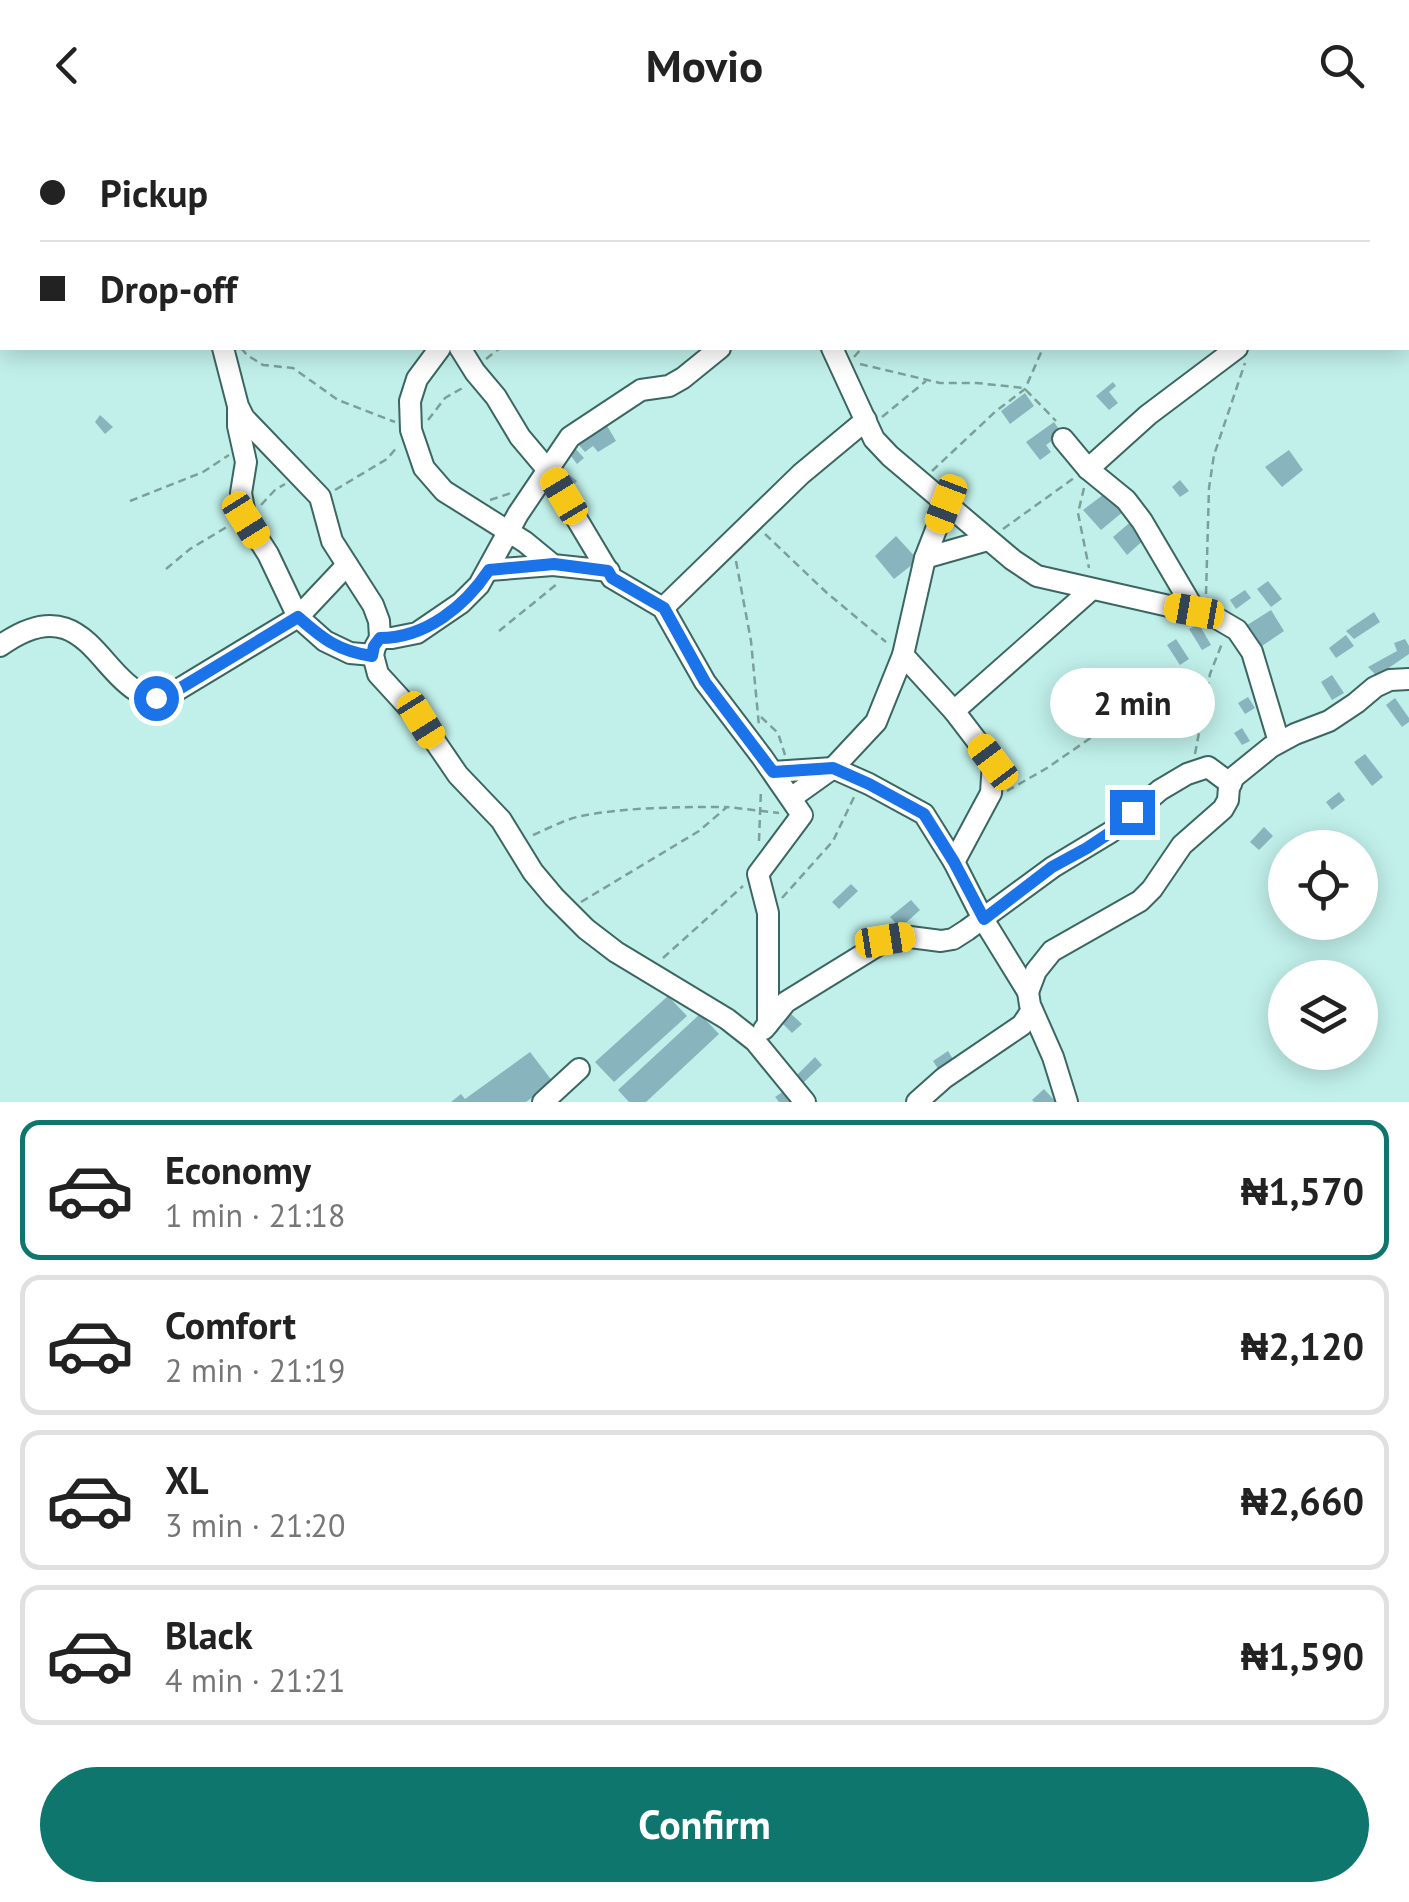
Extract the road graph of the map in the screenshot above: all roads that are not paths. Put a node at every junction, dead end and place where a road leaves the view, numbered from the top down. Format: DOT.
graph roads {
  1 [pos="224,350"];
  2 [pos="439,350"];
  3 [pos="461,350"];
  4 [pos="717,350"];
  5 [pos="833,350"];
  6 [pos="1241,355"];
  7 [pos="238,406"];
  8 [pos="867,424"];
  9 [pos="1064,441"];
  10 [pos="1088,469"];
  11 [pos="542,477"];
  12 [pos="946,504"];
  13 [pos="508,532"];
  14 [pos="988,540"];
  15 [pos="926,558"];
  16 [pos="554,564"];
  17 [pos="348,565"];
  18 [pos="489,570"];
  19 [pos="608,571"];
  20 [pos="1092,589"];
  21 [pos="664,608"];
  22 [pos="1200,613"];
  23 [pos="298,617"];
  24 [pos="0,646"];
  25 [pos="376,647"];
  26 [pos="903,656"];
  27 [pos="1409,678"];
  28 [pos="954,710"];
  29 [pos="1279,742"];
  30 [pos="775,766"];
  31 [pos="833,768"];
  32 [pos="1230,784"];
  33 [pos="791,798"];
  34 [pos="954,862"];
  35 [pos="984,919"];
  36 [pos="1030,1014"];
  37 [pos="762,1033"];
  38 [pos="579,1069"];
  39 [pos="543,1102"];
  40 [pos="805,1102"];
  41 [pos="917,1102"];
  42 [pos="1066,1102"];
  1 -- 7 [label="street"];
  2 -- 13 [label="street"];
  3 -- 11 [label="street"];
  4 -- 11 [label="street"];
  5 -- 8 [label="street"];
  6 -- 10 [label="street"];
  7 -- 17 [label="street"];
  7 -- 23 [label="street"];
  8 -- 12 [label="street"];
  8 -- 21 [label="street"];
  9 -- 10 [label="street"];
  10 -- 22 [label="street"];
  11 -- 13 [label="street"];
  11 -- 19 [label="street"];
  12 -- 14 [label="street"];
  12 -- 15 [label="street"];
  13 -- 16 [label="street"];
  13 -- 18 [label="street"];
  14 -- 15 [label="street"];
  14 -- 20 [label="street"];
  15 -- 26 [label="street"];
  16 -- 18 [label="street"];
  16 -- 19 [label="street"];
  17 -- 23 [label="street"];
  17 -- 25 [label="street"];
  18 -- 25 [label="street"];
  19 -- 21 [label="street"];
  20 -- 22 [label="street"];
  20 -- 28 [label="street"];
  21 -- 30 [label="street"];
  22 -- 29 [label="street"];
  23 -- 24 [label="street"];
  23 -- 25 [label="street"];
  25 -- 37 [label="street"];
  26 -- 28 [label="street"];
  26 -- 31 [label="street"];
  27 -- 29 [label="street"];
  28 -- 34 [label="street"];
  29 -- 32 [label="street"];
  30 -- 31 [label="street"];
  30 -- 33 [label="street"];
  31 -- 33 [label="street"];
  31 -- 34 [label="street"];
  32 -- 35 [label="street"];
  32 -- 36 [label="street"];
  33 -- 37 [label="street"];
  34 -- 35 [label="street"];
  35 -- 36 [label="street"];
  35 -- 37 [label="street"];
  36 -- 41 [label="street"];
  36 -- 42 [label="street"];
  37 -- 40 [label="street"];
  38 -- 39 [label="street"];
}
